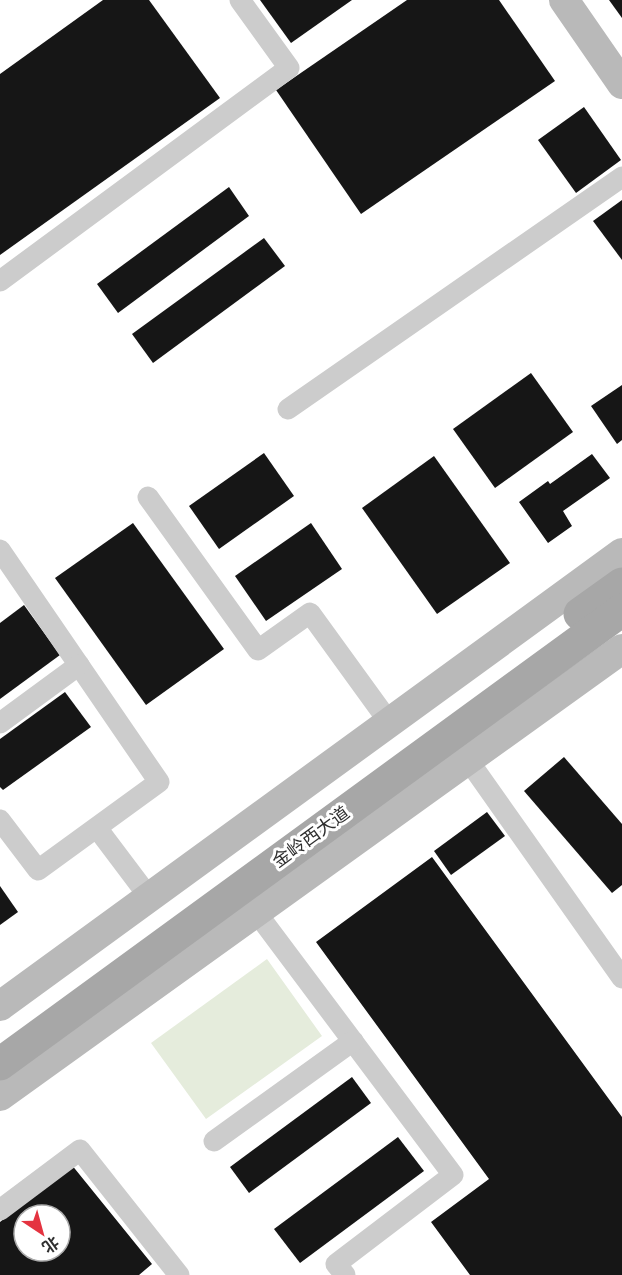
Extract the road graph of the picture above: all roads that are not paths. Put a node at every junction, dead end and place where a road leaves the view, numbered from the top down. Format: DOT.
graph roads {
  1 [pos="240,0"];
  2 [pos="564,0"];
  3 [pos="622,84"];
  4 [pos="622,177"];
  5 [pos="0,281"];
  6 [pos="288,409"];
  7 [pos="148,497"];
  8 [pos="0,550"];
  9 [pos="622,553"];
  10 [pos="622,584"];
  11 [pos="622,610"];
  12 [pos="622,649"];
  13 [pos="79,665"];
  14 [pos="0,723"];
  15 [pos="389,723"];
  16 [pos="468,760"];
  17 [pos="0,820"];
  18 [pos="97,828"];
  19 [pos="149,897"];
  20 [pos="256,912"];
  21 [pos="622,978"];
  22 [pos="0,1006"];
  23 [pos="0,1036"];
  24 [pos="353,1041"];
  25 [pos="0,1064"];
  26 [pos="0,1096"];
  27 [pos="214,1142"];
  28 [pos="0,1210"];
  29 [pos="179,1275"];
  30 [pos="345,1275"];
  1 -- 5 [label="street"];
  2 -- 3 [label="street"];
  4 -- 6 [label="street"];
  7 -- 15 [label="street"];
  8 -- 13 [label="street"];
  9 -- 15 [label="street"];
  10 -- 23 [label="main road, 金岭西大道"];
  11 -- 25 [label="main road, 金岭西大道"];
  12 -- 16 [label="street"];
  13 -- 14 [label="street"];
  13 -- 18 [label="street"];
  15 -- 19 [label="street"];
  16 -- 20 [label="street"];
  16 -- 21 [label="street"];
  17 -- 18 [label="street"];
  18 -- 19 [label="street"];
  19 -- 22 [label="street"];
  20 -- 24 [label="street"];
  20 -- 26 [label="street"];
  24 -- 27 [label="street"];
  24 -- 30 [label="street"];
  28 -- 29 [label="street"];
}
